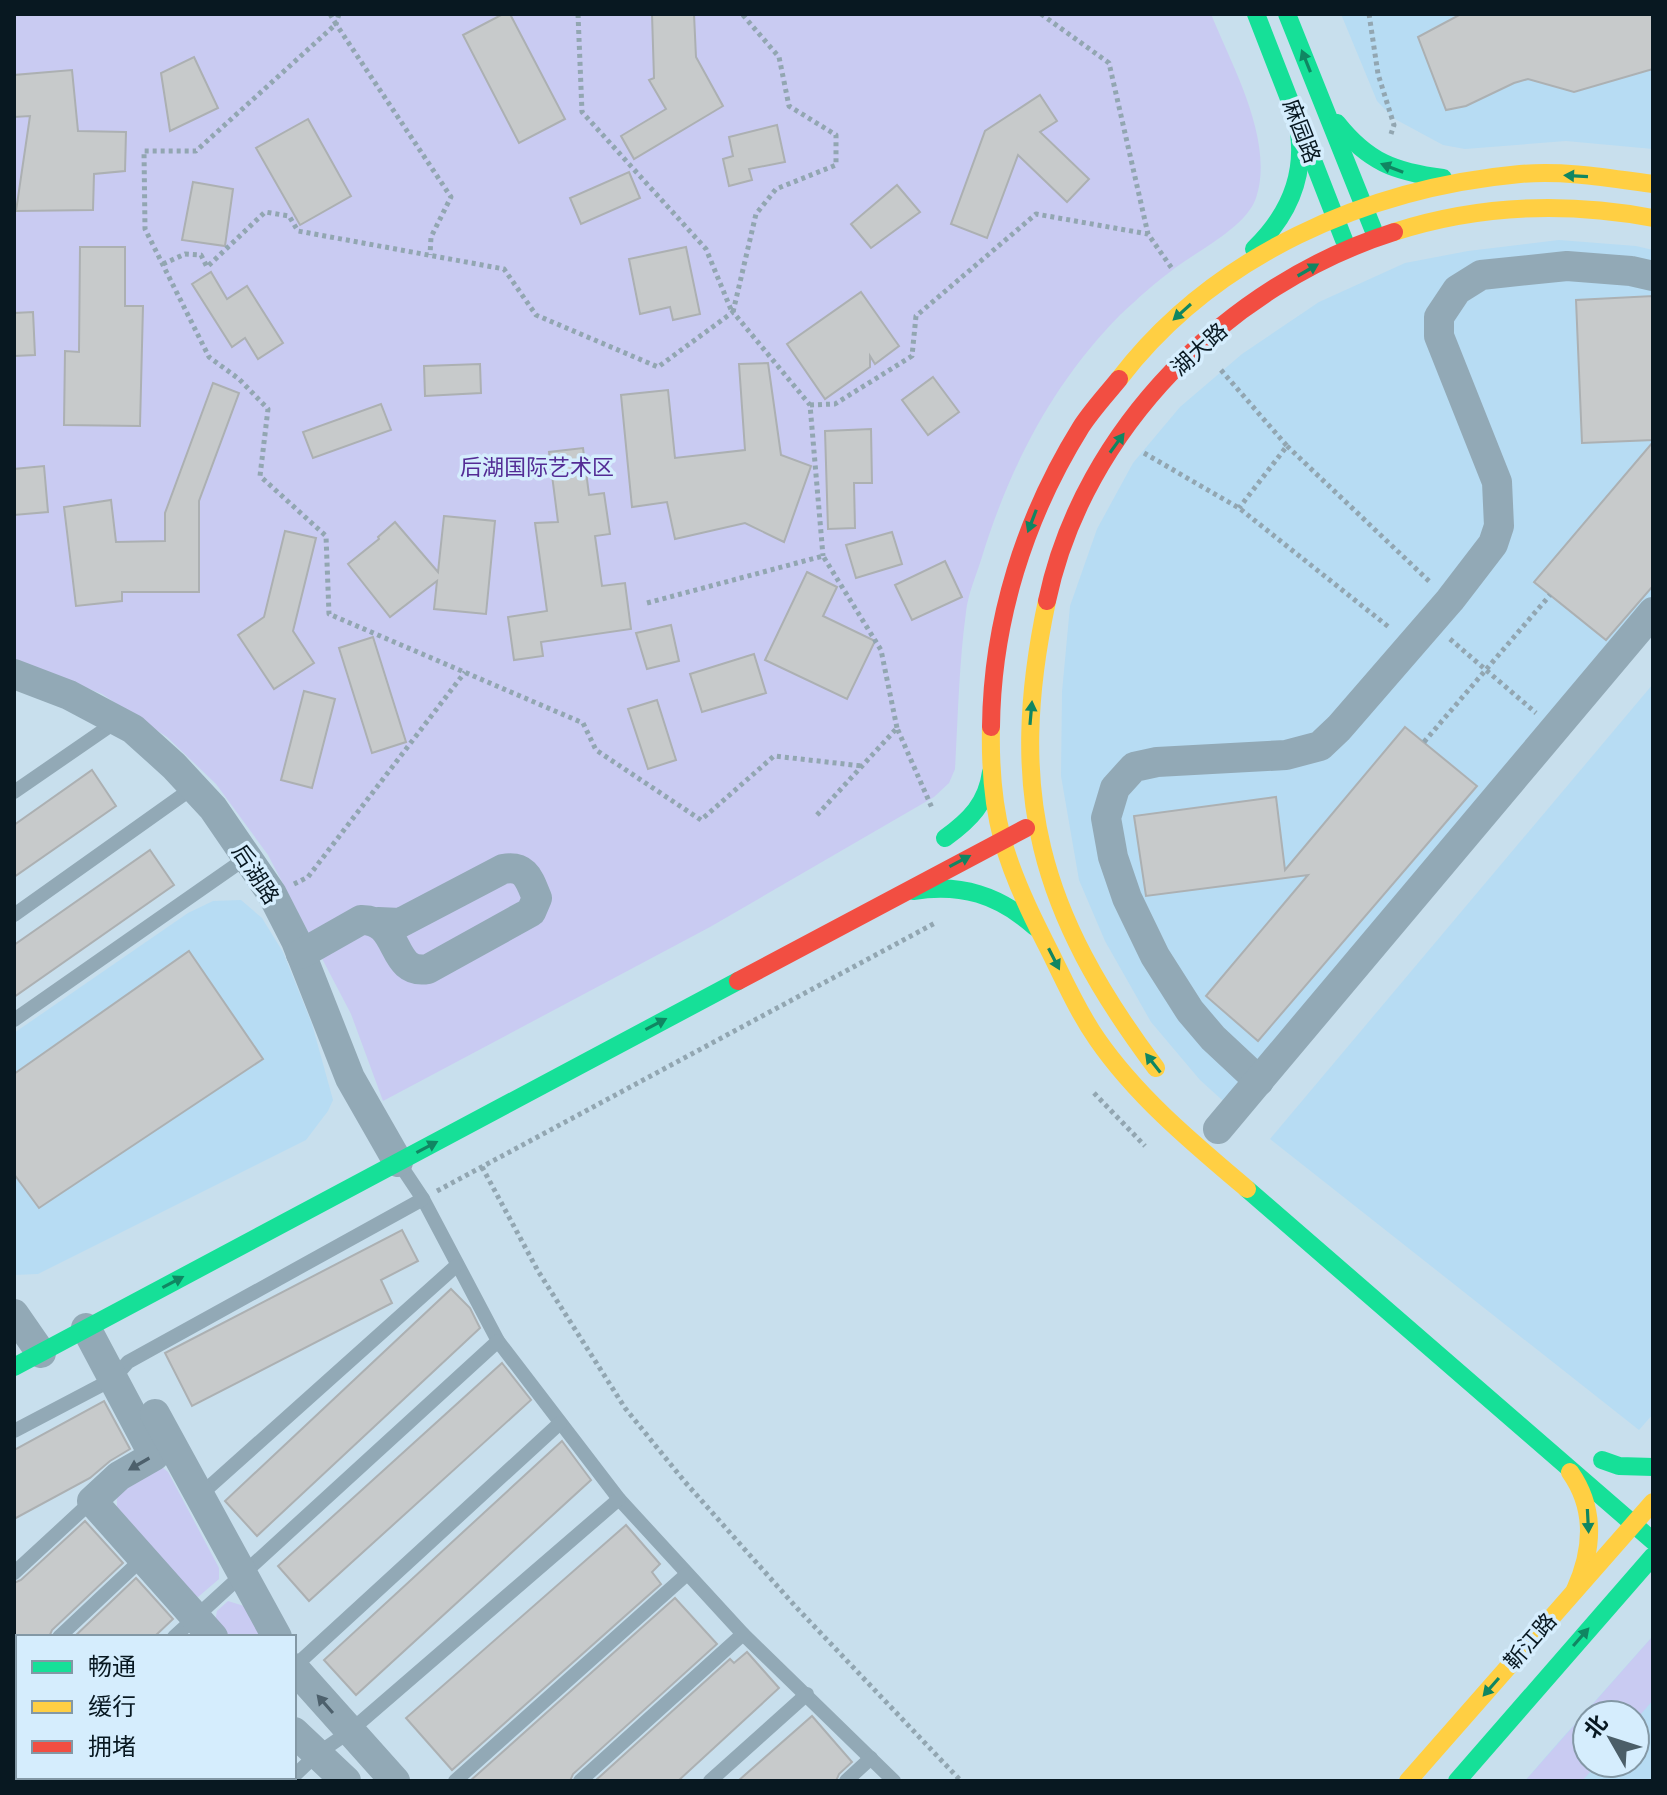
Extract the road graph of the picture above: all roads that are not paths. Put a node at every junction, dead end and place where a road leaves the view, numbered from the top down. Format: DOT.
graph roads {
  1 [pos="1256,14"];
  2 [pos="1287,14"];
  3 [pos="1320,97"];
  4 [pos="1295,112"];
  5 [pos="1469,180"];
  6 [pos="1653,184"];
  7 [pos="1364,205"];
  8 [pos="1335,216"];
  9 [pos="1653,218"];
  10 [pos="1377,237"];
  11 [pos="1347,249"];
  12 [pos="1653,276"];
  13 [pos="1220,278"];
  14 [pos="1653,612"];
  15 [pos="14,674"];
  16 [pos="117,721"];
  17 [pos="992,767"];
  18 [pos="194,787"];
  19 [pos="14,792"];
  20 [pos="1015,801"];
  21 [pos="1035,823"];
  22 [pos="1001,840"];
  23 [pos="246,858"];
  24 [pos="885,901"];
  25 [pos="14,915"];
  26 [pos="378,922"];
  27 [pos="1038,930"];
  28 [pos="301,954"];
  29 [pos="14,1020"];
  30 [pos="1259,1081"];
  31 [pos="1173,1086"];
  32 [pos="1218,1129"];
  33 [pos="388,1144"];
  34 [pos="423,1199"];
  35 [pos="456,1266"];
  36 [pos="95,1323"];
  37 [pos="24,1336"];
  38 [pos="498,1341"];
  39 [pos="121,1370"];
  40 [pos="560,1423"];
  41 [pos="14,1431"];
  42 [pos="1558,1459"];
  43 [pos="1653,1467"];
  44 [pos="199,1497"];
  45 [pos="1647,1497"];
  46 [pos="619,1499"];
  47 [pos="92,1501"];
  48 [pos="1633,1524"];
  49 [pos="1653,1541"];
  50 [pos="1653,1556"];
  51 [pos="143,1558"];
  52 [pos="14,1573"];
  53 [pos="242,1573"];
  54 [pos="687,1574"];
  55 [pos="1575,1590"];
  56 [pos="204,1626"];
  57 [pos="743,1634"];
  58 [pos="61,1635"];
  59 [pos="179,1635"];
  60 [pos="276,1635"];
  61 [pos="296,1665"];
  62 [pos="296,1669"];
  63 [pos="807,1694"];
  64 [pos="349,1732"];
  65 [pos="296,1734"];
  66 [pos="317,1754"];
  67 [pos="871,1758"];
  68 [pos="296,1774"];
  69 [pos="346,1781"];
  70 [pos="395,1781"];
  71 [pos="455,1781"];
  72 [pos="580,1781"];
  73 [pos="710,1781"];
  74 [pos="846,1781"];
  75 [pos="894,1781"];
  76 [pos="1408,1781"];
  77 [pos="1457,1781"];
  1 -- 4 [label="main road, 麻园路"];
  3 -- 2 [label="main road, 麻园路, one-way"];
  5 -- 3 [label="main road, one-way"];
  3 -- 7 [label="main road, 麻园路"];
  4 -- 8 [label="main road, 麻园路"];
  4 -- 13 [label="main road"];
  6 -- 5 [label="main road, one-way"];
  5 -- 7 [label="main road"];
  7 -- 8 [label="main road"];
  7 -- 10 [label="main road, 麻园路"];
  8 -- 11 [label="main road, 麻园路"];
  8 -- 13 [label="main road"];
  9 -- 10 [label="main road, 湖大路"];
  10 -- 11 [label="main road, 湖大路"];
  20 -- 11 [label="main road, 湖大路, one-way"];
  12 -- 30 [label="street"];
  13 -- 17 [label="main road, one-way"];
  14 -- 30 [label="street"];
  15 -- 16 [label="street, 后湖路"];
  16 -- 18 [label="street, 后湖路"];
  16 -- 19 [label="lane"];
  17 -- 20 [label="main road"];
  17 -- 20 [label="main road"];
  18 -- 23 [label="street, 后湖路"];
  18 -- 25 [label="lane"];
  20 -- 21 [label="main road"];
  20 -- 22 [label="main road"];
  21 -- 22 [label="main road"];
  31 -- 21 [label="main road, one-way"];
  24 -- 22 [label="main road, one-way"];
  22 -- 27 [label="main road"];
  23 -- 28 [label="street, 后湖路"];
  23 -- 29 [label="lane"];
  24 -- 27 [label="main road"];
  33 -- 24 [label="main road, one-way"];
  26 -- 26 [label="street"];
  26 -- 28 [label="street"];
  27 -- 42 [label="main road, one-way"];
  28 -- 33 [label="street, 后湖路"];
  30 -- 32 [label="street"];
  33 -- 34 [label="lane"];
  36 -- 33 [label="main road, one-way"];
  34 -- 35 [label="lane"];
  34 -- 39 [label="lane"];
  35 -- 38 [label="lane"];
  35 -- 44 [label="lane"];
  36 -- 37 [label="main road"];
  36 -- 39 [label="street"];
  38 -- 40 [label="lane"];
  38 -- 53 [label="lane"];
  39 -- 41 [label="lane"];
  39 -- 44 [label="street"];
  39 -- 47 [label="street, one-way"];
  40 -- 46 [label="lane"];
  40 -- 61 [label="lane"];
  42 -- 48 [label="main road"];
  42 -- 55 [label="main road, one-way"];
  43 -- 45 [label="main road"];
  44 -- 53 [label="street"];
  45 -- 48 [label="main road, 靳江路"];
  46 -- 54 [label="lane"];
  46 -- 64 [label="lane"];
  47 -- 51 [label="street"];
  47 -- 52 [label="lane"];
  48 -- 49 [label="main road"];
  48 -- 55 [label="main road, 靳江路"];
  77 -- 50 [label="main road, one-way"];
  51 -- 56 [label="street"];
  51 -- 58 [label="lane"];
  53 -- 56 [label="lane"];
  53 -- 60 [label="street"];
  54 -- 57 [label="lane"];
  54 -- 71 [label="lane"];
  55 -- 76 [label="main road, 靳江路, one-way"];
  56 -- 59 [label="lane"];
  57 -- 63 [label="lane"];
  57 -- 72 [label="lane"];
  64 -- 62 [label="street, one-way"];
  63 -- 67 [label="lane"];
  63 -- 73 [label="lane"];
  64 -- 66 [label="lane"];
  64 -- 70 [label="street"];
  65 -- 66 [label="street"];
  66 -- 68 [label="lane"];
  66 -- 69 [label="street"];
  67 -- 74 [label="lane"];
  67 -- 75 [label="lane"];
}
